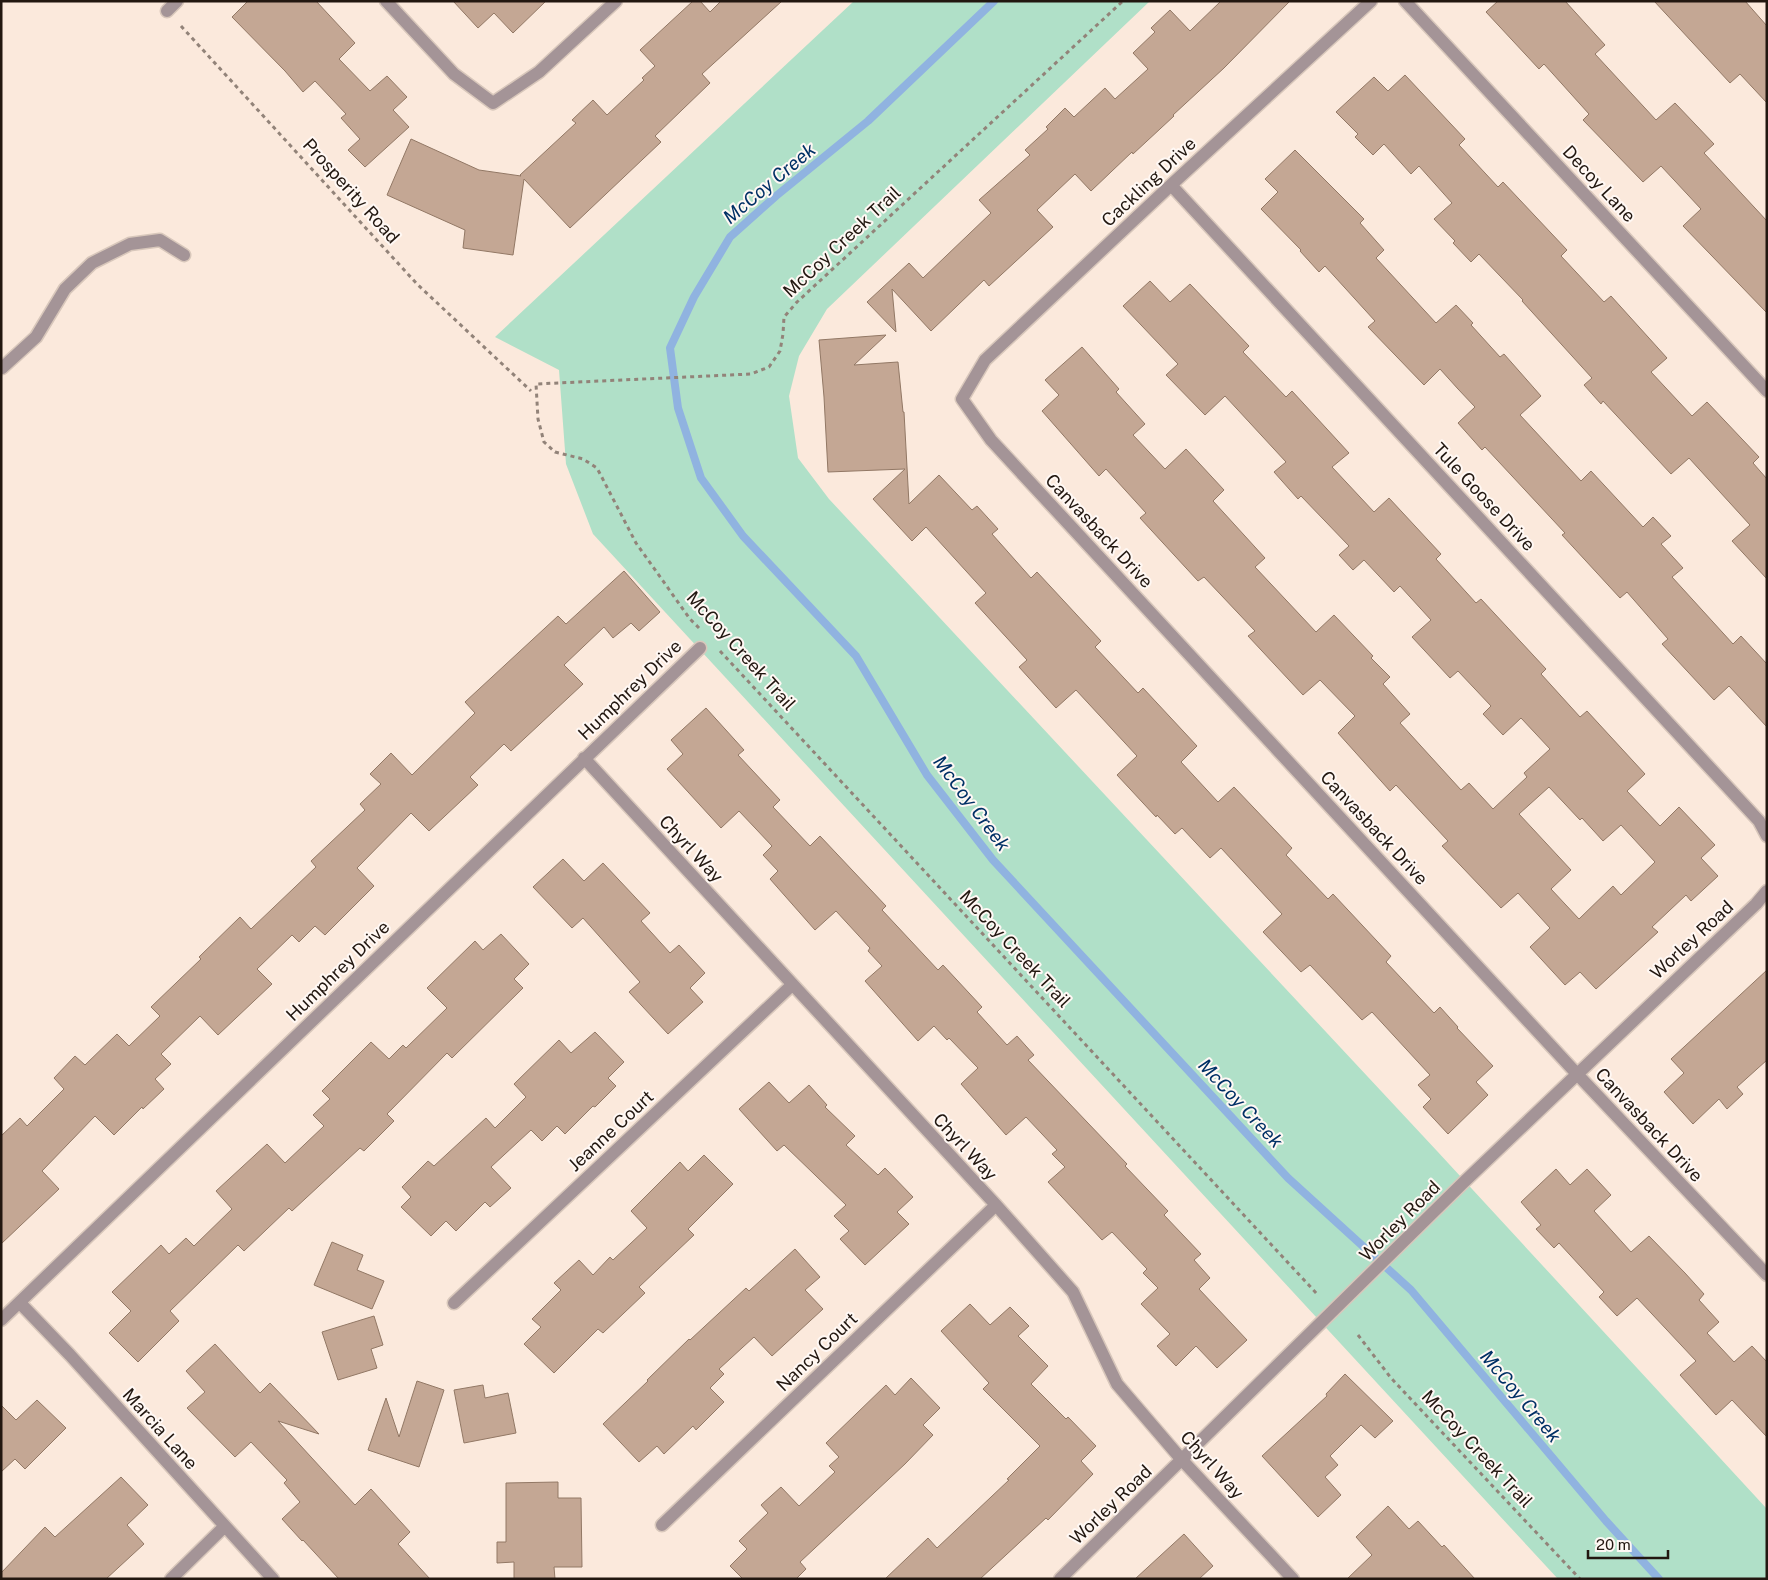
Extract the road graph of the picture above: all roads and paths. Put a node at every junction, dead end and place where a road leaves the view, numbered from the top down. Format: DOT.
graph roads {
  1 [pos="177,1"];
  2 [pos="386,1"];
  3 [pos="616,1"];
  4 [pos="1123,1"];
  5 [pos="1371,1"];
  6 [pos="1405,1"];
  7 [pos="167,11"];
  8 [pos="1171,185"];
  9 [pos="184,255"];
  10 [pos="2,368"];
  11 [pos="531,391"];
  12 [pos="1767,391"];
  13 [pos="962,398"];
  14 [pos="702,632"];
  15 [pos="715,646"];
  16 [pos="700,648"];
  17 [pos="584,758"];
  18 [pos="1767,836"];
  19 [pos="1767,891"];
  20 [pos="792,984"];
  21 [pos="1577,1074"];
  22 [pos="996,1205"];
  23 [pos="1767,1275"];
  24 [pos="1318,1295"];
  25 [pos="20,1302"];
  26 [pos="454,1303"];
  27 [pos="1,1320"];
  28 [pos="1358,1335"];
  29 [pos="1182,1460"];
  30 [pos="662,1525"];
  31 [pos="225,1526"];
  32 [pos="170,1579"];
  33 [pos="273,1579"];
  34 [pos="1060,1579"];
  35 [pos="1293,1579"];
  36 [pos="1580,1579"];
  1 -- 7 [label="street"];
  2 -- 3 [label="street"];
  4 -- 14 [label="path, McCoy Creek Trail"];
  5 -- 8 [label="street, Cackling Drive"];
  6 -- 12 [label="street, Decoy Lane"];
  7 -- 11 [label="path, Prosperity Road"];
  8 -- 13 [label="street, Cackling Drive"];
  8 -- 18 [label="street, Tule Goose Drive"];
  9 -- 10 [label="street"];
  13 -- 21 [label="street, Canvasback Drive"];
  15 -- 24 [label="path, McCoy Creek Trail"];
  16 -- 17 [label="street, Humphrey Drive"];
  17 -- 20 [label="street, Chyrl Way"];
  17 -- 25 [label="street, Humphrey Drive"];
  19 -- 21 [label="street, Worley Road"];
  20 -- 22 [label="street, Chyrl Way"];
  20 -- 26 [label="street, Jeanne Court"];
  21 -- 23 [label="street, Canvasback Drive"];
  21 -- 29 [label="street, Worley Road"];
  22 -- 29 [label="street, Chyrl Way"];
  22 -- 30 [label="street, Nancy Court"];
  25 -- 27 [label="street, Humphrey Drive"];
  25 -- 31 [label="street, Marcia Lane"];
  28 -- 36 [label="path, McCoy Creek Trail"];
  29 -- 34 [label="street, Worley Road"];
  29 -- 35 [label="street, Chyrl Way"];
  31 -- 32 [label="street"];
  31 -- 33 [label="street, Marcia Lane"];
}
